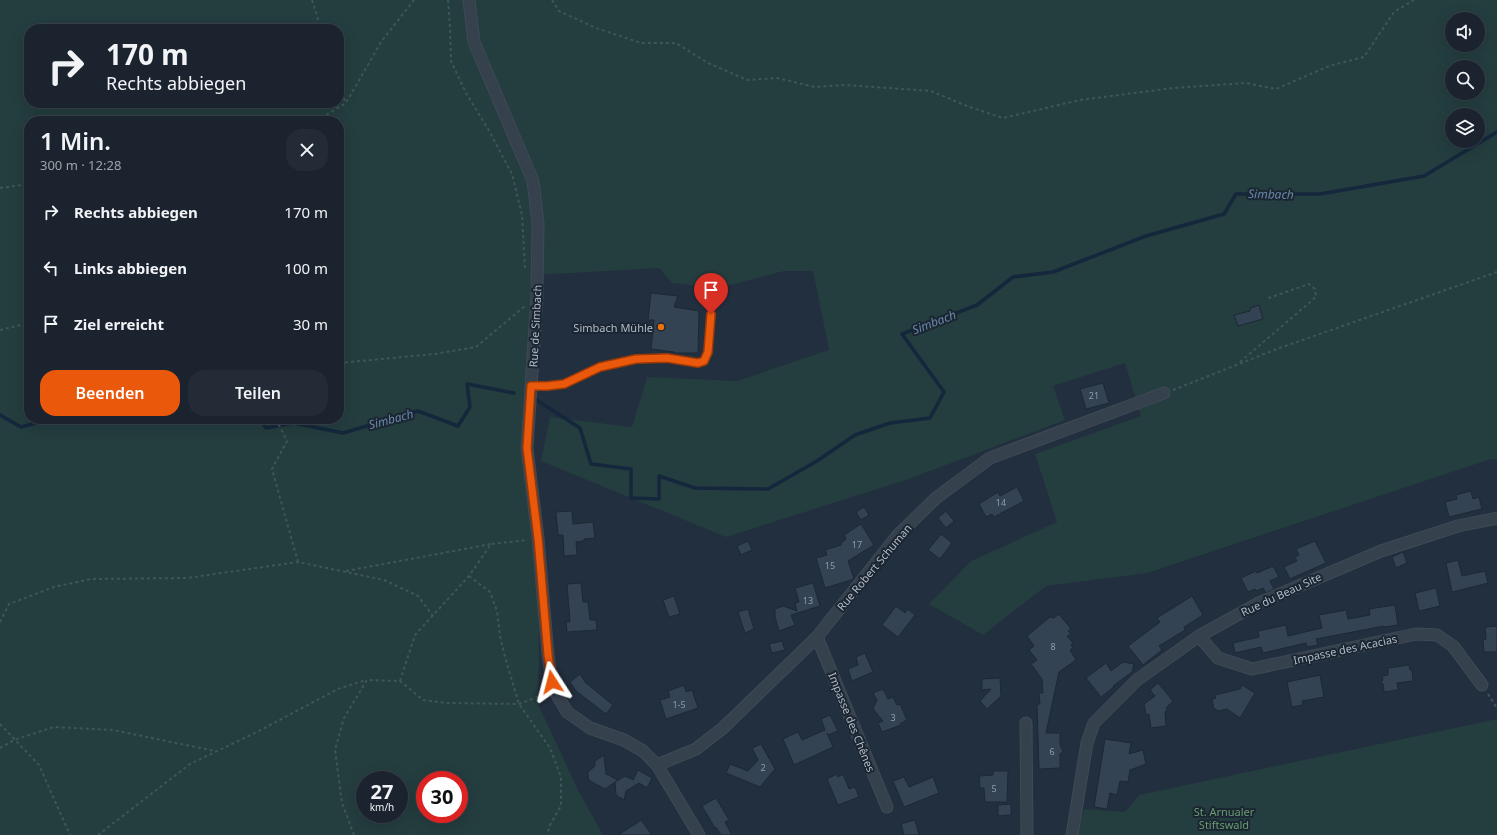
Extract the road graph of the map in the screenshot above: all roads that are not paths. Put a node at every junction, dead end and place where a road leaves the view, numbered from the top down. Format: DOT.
graph roads {
  1 [pos="469,0"];
  2 [pos="711,314"];
  3 [pos="531,386"];
  4 [pos="1164,393"];
  5 [pos="1497,518"];
  6 [pos="1199,636"];
  7 [pos="817,637"];
  8 [pos="1482,685"];
  9 [pos="1026,723"];
  10 [pos="657,765"];
  11 [pos="887,808"];
  12 [pos="699,835"];
  13 [pos="1027,835"];
  14 [pos="1072,835"];
  1 -- 3 [label="street, Rue de Simbach"];
  2 -- 3 [label="lane"];
  3 -- 10 [label="street, Rue de Simbach"];
  4 -- 7 [label="street, Rue Robert Schuman"];
  5 -- 6 [label="street, Rue du Beau Site"];
  6 -- 8 [label="street, Impasse des Acacias"];
  6 -- 14 [label="street, Rue du Beau Site"];
  7 -- 10 [label="street, Rue Robert Schuman"];
  7 -- 11 [label="street, Impasse des Chênes"];
  9 -- 13 [label="street"];
  10 -- 12 [label="street, Rue de Simbach"];
}
